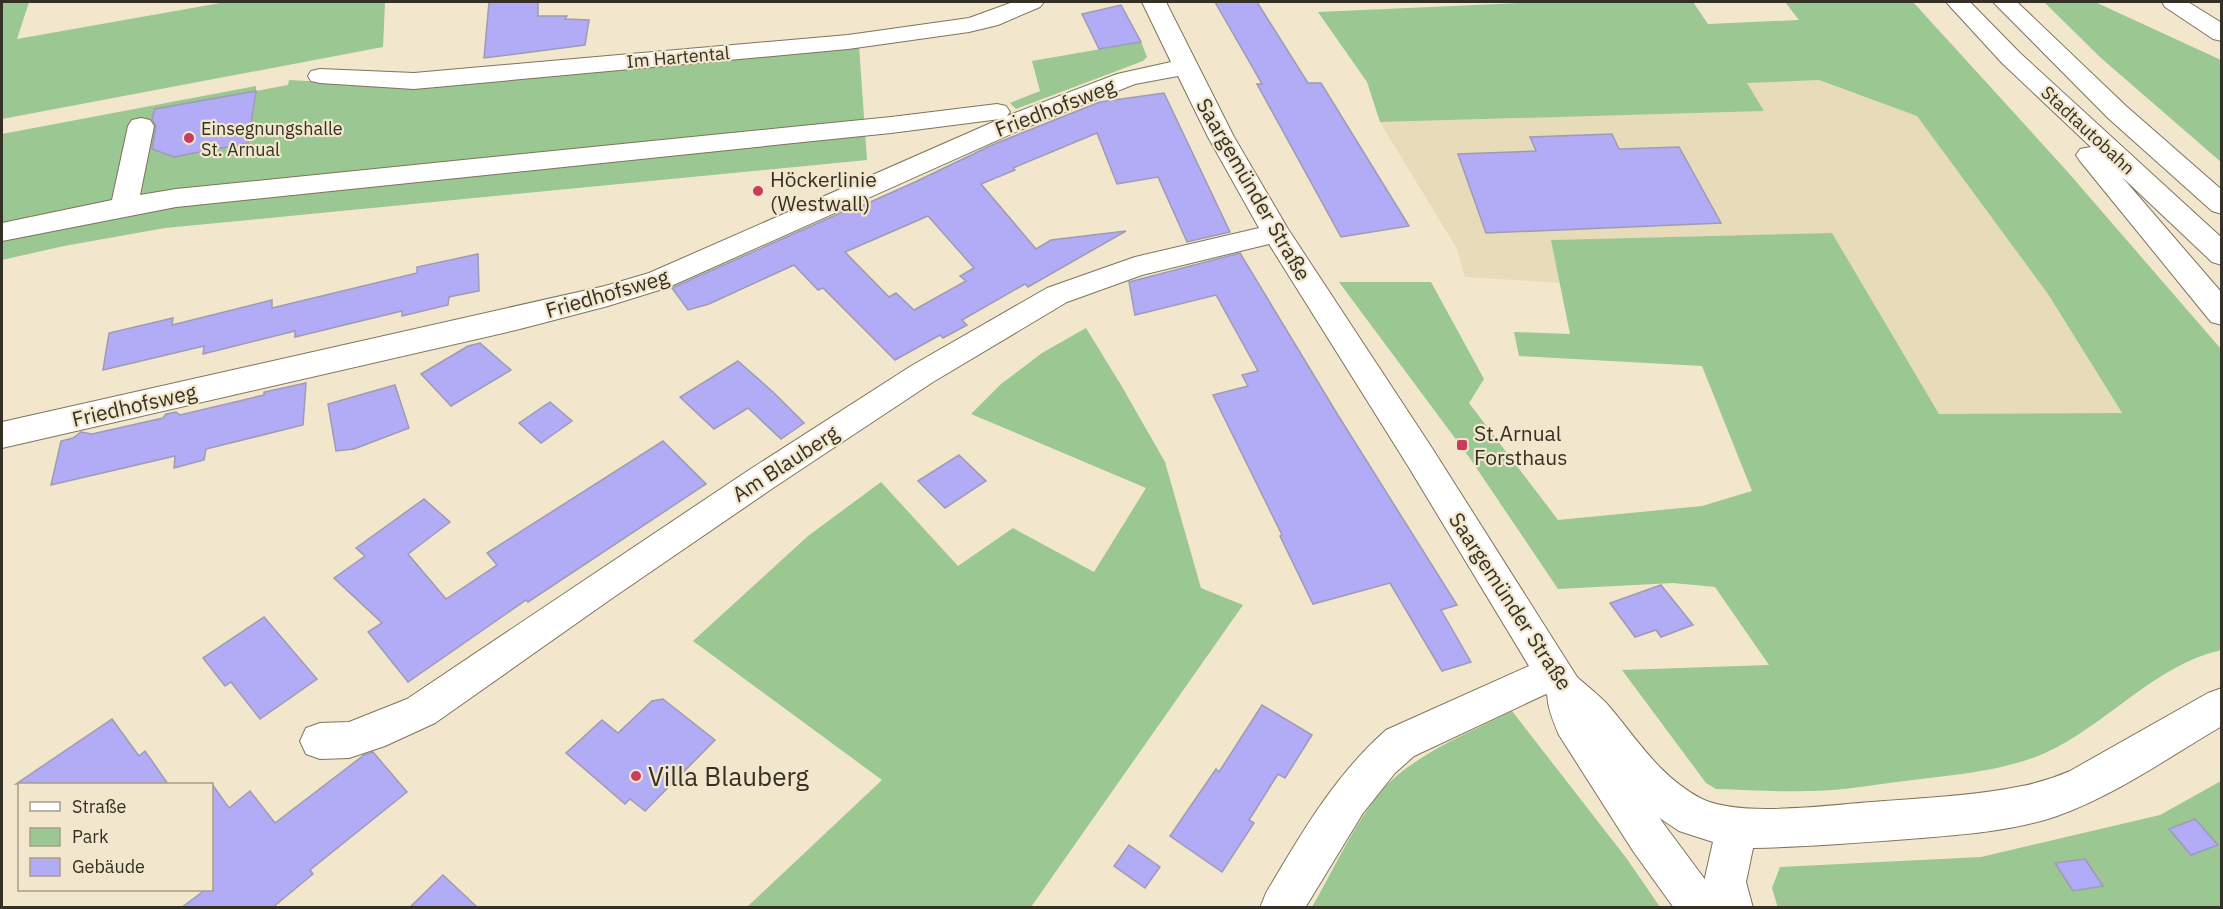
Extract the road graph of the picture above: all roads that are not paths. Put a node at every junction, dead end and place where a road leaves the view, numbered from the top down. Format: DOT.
graph roads {
  1 [pos="1032,2"];
  2 [pos="1154,2"];
  3 [pos="1957,2"];
  4 [pos="2004,2"];
  5 [pos="2173,2"];
  6 [pos="2222,34"];
  7 [pos="2011,58"];
  8 [pos="1185,68"];
  9 [pos="320,76"];
  10 [pos="997,112"];
  11 [pos="141,126"];
  12 [pos="2222,205"];
  13 [pos="124,207"];
  14 [pos="2,232"];
  15 [pos="1276,232"];
  16 [pos="2222,255"];
  17 [pos="2222,314"];
  18 [pos="2,435"];
  19 [pos="1559,681"];
  20 [pos="2222,705"];
  21 [pos="320,741"];
  22 [pos="1737,828"];
  23 [pos="1281,908"];
  24 [pos="1700,908"];
  25 [pos="1732,908"];
  1 -- 9 [label="main road, Im Hartental"];
  2 -- 8 [label="main road, Saargemünder Straße"];
  3 -- 7 [label="main road, Stadtautobahn"];
  4 -- 12 [label="main road, Stadtautobahn"];
  5 -- 6 [label="main road"];
  7 -- 16 [label="main road, Stadtautobahn"];
  7 -- 17 [label="main road"];
  8 -- 15 [label="main road, Saargemünder Straße"];
  8 -- 18 [label="main road, Friedhofsweg"];
  10 -- 13 [label="main road"];
  11 -- 13 [label="main road"];
  13 -- 14 [label="main road"];
  15 -- 19 [label="main road, Saargemünder Straße"];
  15 -- 21 [label="main road, Am Blauberg"];
  19 -- 22 [label="main road, Saargemünder Straße"];
  19 -- 23 [label="main road"];
  19 -- 24 [label="main road"];
  20 -- 22 [label="main road, Saargemünder Straße"];
  22 -- 25 [label="main road"];
}
